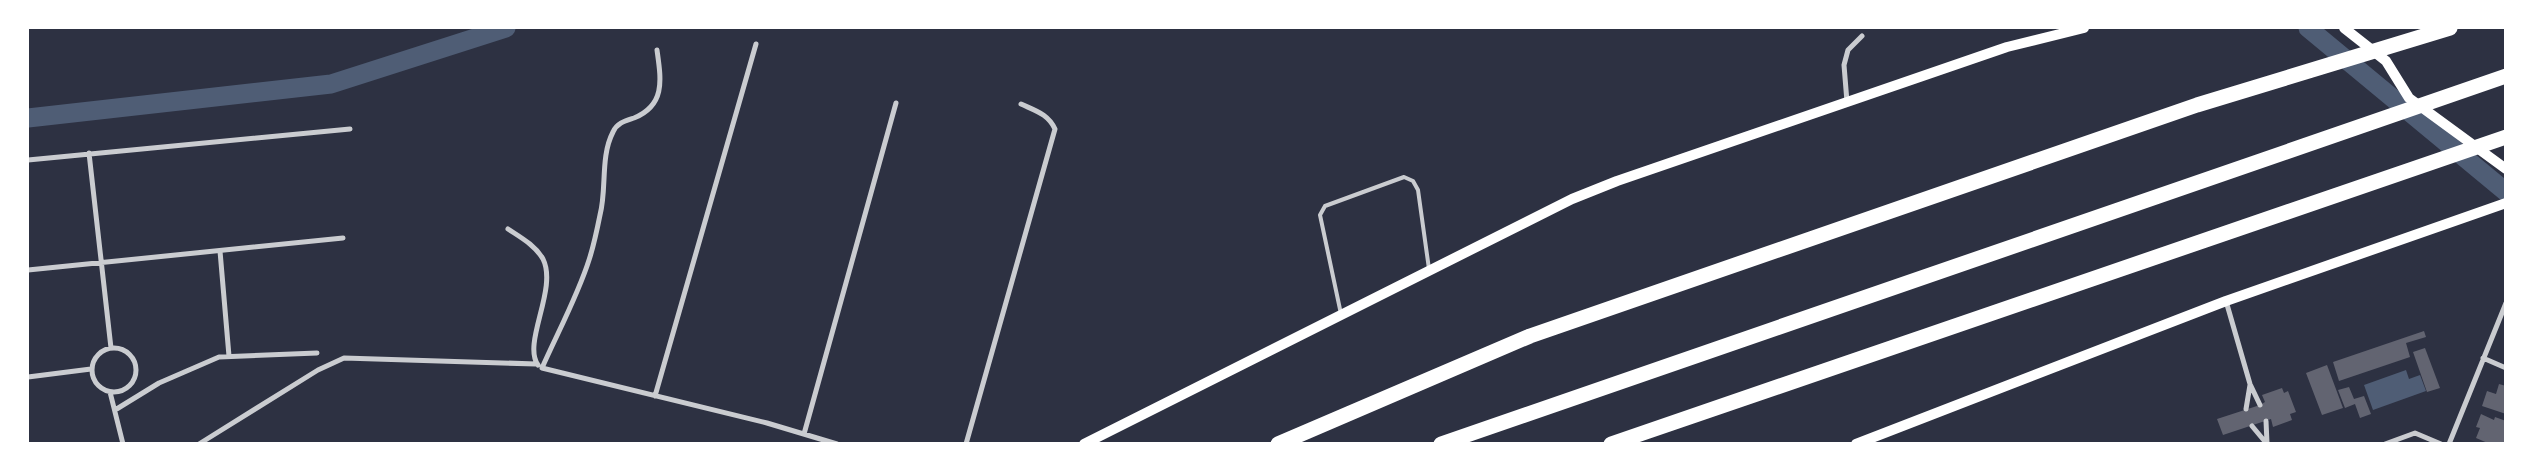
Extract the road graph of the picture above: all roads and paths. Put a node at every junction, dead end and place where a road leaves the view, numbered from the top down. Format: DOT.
graph roads {
  1 [pos="2084,28"];
  2 [pos="2344,28"];
  3 [pos="2450,28"];
  4 [pos="1862,36"];
  5 [pos="756,44"];
  6 [pos="657,50"];
  7 [pos="2506,76"];
  8 [pos="896,103"];
  9 [pos="1847,103"];
  10 [pos="1021,104"];
  11 [pos="350,128"];
  12 [pos="2506,137"];
  13 [pos="89,154"];
  14 [pos="28,160"];
  15 [pos="2506,169"];
  16 [pos="2506,203"];
  17 [pos="508,229"];
  18 [pos="344,238"];
  19 [pos="220,251"];
  20 [pos="101,263"];
  21 [pos="28,270"];
  22 [pos="1429,271"];
  23 [pos="2226,301"];
  24 [pos="2506,303"];
  25 [pos="1342,315"];
  26 [pos="111,348"];
  27 [pos="317,353"];
  28 [pos="229,356"];
  29 [pos="2483,358"];
  30 [pos="536,364"];
  31 [pos="542,368"];
  32 [pos="2506,368"];
  33 [pos="91,369"];
  34 [pos="28,377"];
  35 [pos="2250,384"];
  36 [pos="110,392"];
  37 [pos="654,396"];
  38 [pos="2260,405"];
  39 [pos="2246,409"];
  40 [pos="114,410"];
  41 [pos="2266,420"];
  42 [pos="2252,426"];
  43 [pos="804,434"];
  44 [pos="2267,443"];
  45 [pos="123,444"];
  46 [pos="199,444"];
  47 [pos="837,444"];
  48 [pos="966,444"];
  49 [pos="1084,444"];
  50 [pos="1278,444"];
  51 [pos="1441,444"];
  52 [pos="1612,444"];
  53 [pos="1856,444"];
  54 [pos="2385,444"];
  55 [pos="2441,444"];
  56 [pos="2449,444"];
  1 -- 9 [label="main road"];
  2 -- 15 [label="main road"];
  3 -- 50 [label="highway"];
  4 -- 9 [label="street"];
  5 -- 37 [label="street"];
  6 -- 31 [label="street"];
  7 -- 51 [label="highway"];
  8 -- 43 [label="street"];
  9 -- 22 [label="main road"];
  10 -- 48 [label="street"];
  11 -- 13 [label="street"];
  12 -- 52 [label="highway"];
  13 -- 14 [label="street"];
  13 -- 20 [label="street"];
  16 -- 23 [label="main road"];
  17 -- 30 [label="street"];
  18 -- 19 [label="street"];
  19 -- 20 [label="street"];
  19 -- 28 [label="street"];
  20 -- 21 [label="street"];
  20 -- 26 [label="street"];
  22 -- 25 [label="main road"];
  22 -- 25 [label="lane"];
  23 -- 35 [label="street"];
  23 -- 53 [label="main road"];
  24 -- 29 [label="street"];
  25 -- 49 [label="main road"];
  26 -- 33 [label="street"];
  26 -- 36 [label="street"];
  27 -- 28 [label="street"];
  28 -- 40 [label="street"];
  29 -- 32 [label="street"];
  29 -- 56 [label="street"];
  30 -- 31 [label="street"];
  30 -- 46 [label="street"];
  31 -- 37 [label="street"];
  33 -- 34 [label="street"];
  33 -- 36 [label="street"];
  35 -- 38 [label="street"];
  35 -- 39 [label="street"];
  36 -- 40 [label="street"];
  37 -- 43 [label="street"];
  40 -- 45 [label="street"];
  41 -- 44 [label="street"];
  42 -- 44 [label="street"];
  43 -- 47 [label="street"];
  54 -- 55 [label="street"];
}
